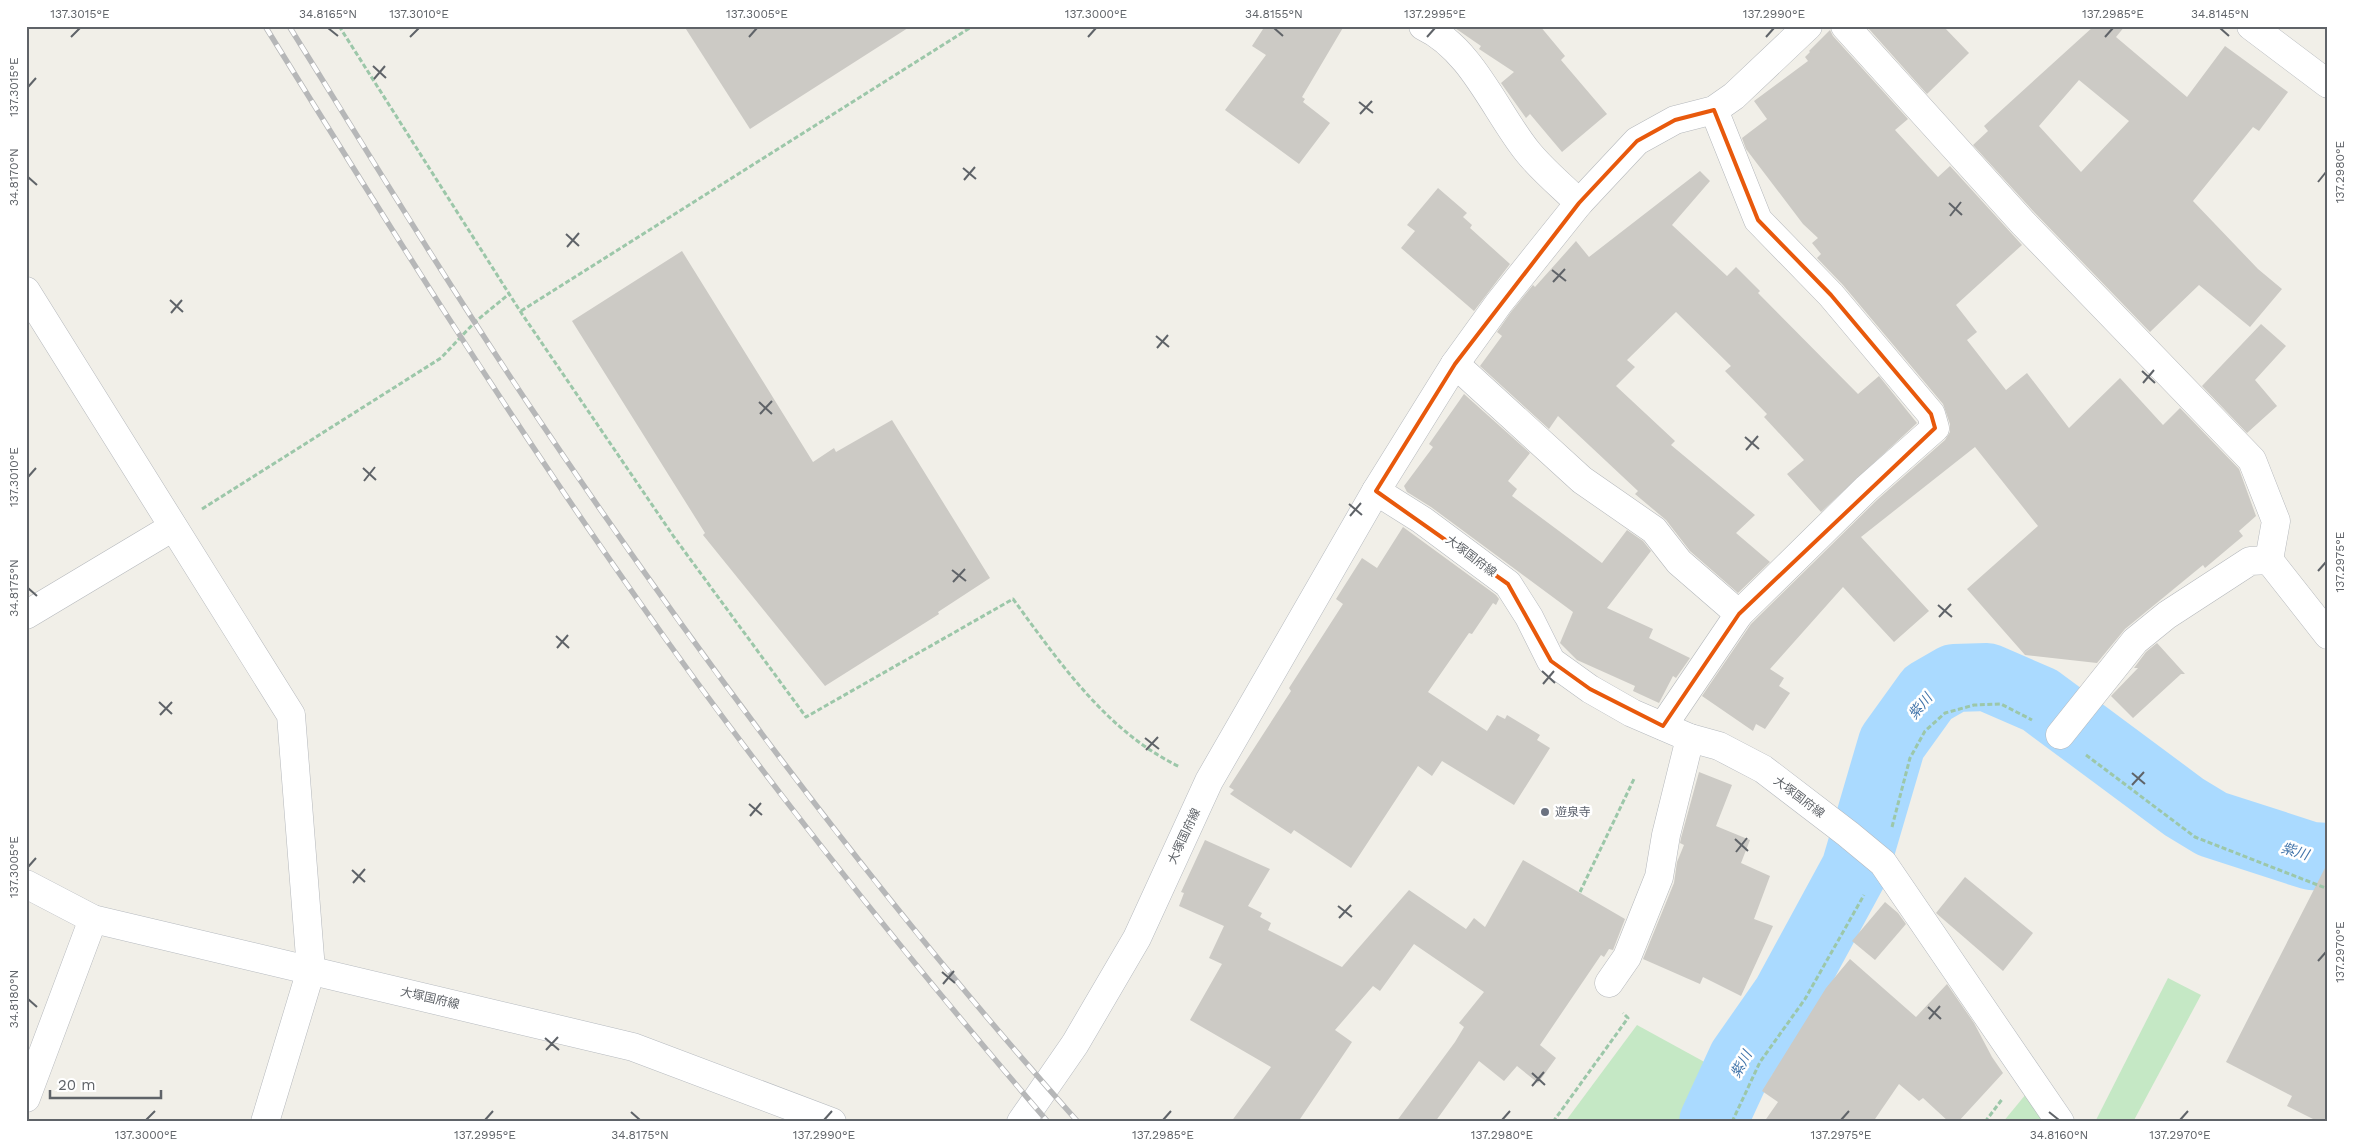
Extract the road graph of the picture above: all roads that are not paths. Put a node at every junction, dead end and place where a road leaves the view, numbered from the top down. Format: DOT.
graph roads {
  1 [pos="1423,26"];
  2 [pos="1808,26"];
  3 [pos="1845,26"];
  4 [pos="2251,26"];
  5 [pos="2328,84"];
  6 [pos="1714,110"];
  7 [pos="1579,203"];
  8 [pos="26,291"];
  9 [pos="1455,364"];
  10 [pos="1376,491"];
  11 [pos="173,527"];
  12 [pos="2269,560"];
  13 [pos="1738,614"];
  14 [pos="26,615"];
  15 [pos="2328,635"];
  16 [pos="1663,726"];
  17 [pos="2060,735"];
  18 [pos="1690,738"];
  19 [pos="26,884"];
  20 [pos="93,919"];
  21 [pos="311,970"];
  22 [pos="1608,983"];
  23 [pos="26,1098"];
  24 [pos="265,1122"];
  25 [pos="832,1122"];
  26 [pos="1021,1122"];
  27 [pos="2060,1122"];
  1 -- 7 [label="street"];
  2 -- 6 [label="street"];
  3 -- 12 [label="street"];
  4 -- 5 [label="street"];
  6 -- 7 [label="street"];
  6 -- 13 [label="street"];
  7 -- 9 [label="street"];
  8 -- 11 [label="street"];
  9 -- 10 [label="street"];
  9 -- 13 [label="street"];
  10 -- 16 [label="street, 大塚国府線"];
  10 -- 26 [label="street, 大塚国府線"];
  11 -- 14 [label="street"];
  11 -- 21 [label="street"];
  12 -- 15 [label="street"];
  12 -- 17 [label="street"];
  13 -- 16 [label="street"];
  16 -- 18 [label="street, 大塚国府線"];
  18 -- 22 [label="street"];
  18 -- 27 [label="street, 大塚国府線"];
  19 -- 20 [label="street, 大塚国府線"];
  20 -- 21 [label="street, 大塚国府線"];
  20 -- 23 [label="street"];
  21 -- 24 [label="street"];
  21 -- 25 [label="street, 大塚国府線"];
}
